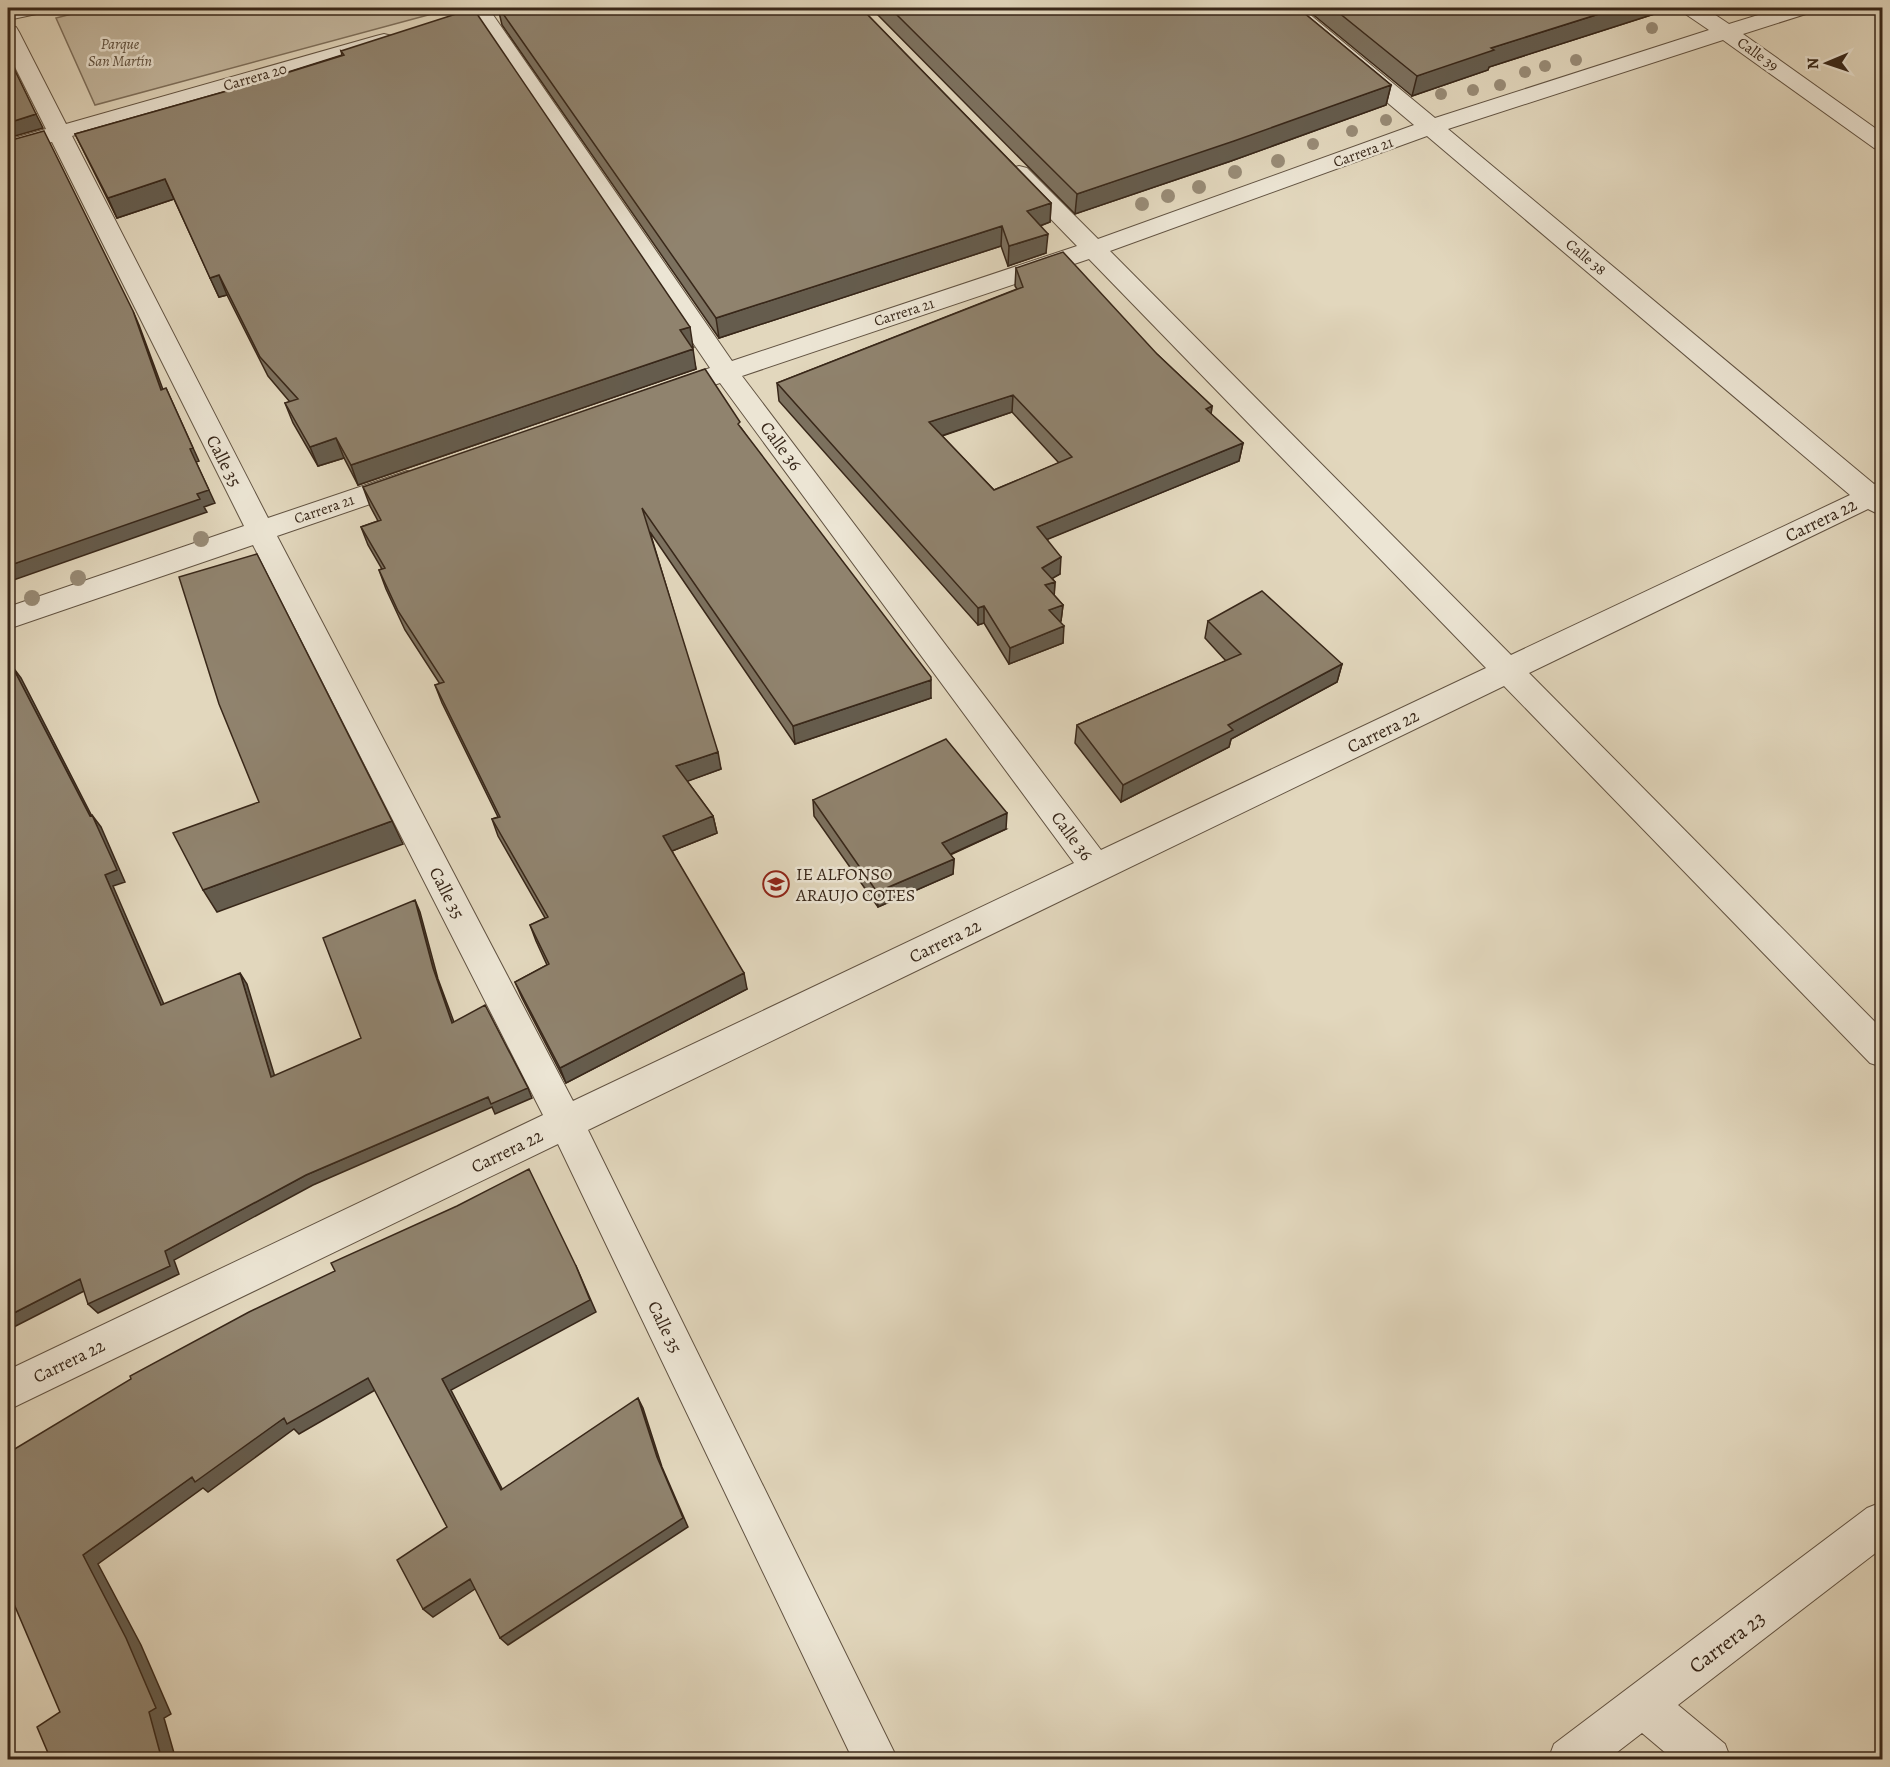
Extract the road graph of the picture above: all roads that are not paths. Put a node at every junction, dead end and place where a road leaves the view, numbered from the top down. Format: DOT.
graph roads {
  1 [pos="33,8"];
  2 [pos="1289,8"];
  3 [pos="1692,8"];
  4 [pos="1801,8"];
  5 [pos="8,14"];
  6 [pos="481,14"];
  7 [pos="8,32"];
  8 [pos="1728,33"];
  9 [pos="401,36"];
  10 [pos="1431,128"];
  11 [pos="57,133"];
  12 [pos="1882,143"];
  13 [pos="8,147"];
  14 [pos="1003,158"];
  15 [pos="1094,249"];
  16 [pos="725,372"];
  17 [pos="648,398"];
  18 [pos="426,474"];
  19 [pos="1879,498"];
  20 [pos="260,531"];
  21 [pos="8,618"];
  22 [pos="1508,671"];
  23 [pos="1096,868"];
  24 [pos="1882,1052"];
  25 [pos="566,1123"];
  26 [pos="8,1390"];
  27 [pos="1882,1523"];
  28 [pos="1643,1706"];
  29 [pos="876,1760"];
  30 [pos="1570,1760"];
  31 [pos="1709,1760"];
  1 -- 5 [label="street"];
  2 -- 10 [label="street, Calle 38"];
  3 -- 8 [label="street, Calle 39"];
  4 -- 8 [label="street, Carrera 21"];
  6 -- 16 [label="street, Calle 36"];
  7 -- 11 [label="street, Calle 35"];
  8 -- 10 [label="street, Carrera 21"];
  8 -- 12 [label="street, Calle 39"];
  9 -- 11 [label="street, Carrera 20"];
  10 -- 15 [label="street, Carrera 21"];
  10 -- 19 [label="street, Calle 38"];
  11 -- 13 [label="street, Carrera 20"];
  11 -- 20 [label="street, Calle 35"];
  14 -- 15 [label="street"];
  15 -- 16 [label="street, Carrera 21"];
  15 -- 22 [label="street"];
  16 -- 17 [label="street, Carrera 21"];
  16 -- 23 [label="street, Calle 36"];
  18 -- 20 [label="street, Carrera 21"];
  19 -- 22 [label="street, Carrera 22"];
  20 -- 21 [label="street, Carrera 21"];
  20 -- 25 [label="street, Calle 35"];
  22 -- 23 [label="street, Carrera 22"];
  22 -- 24 [label="street"];
  23 -- 25 [label="street, Carrera 22"];
  25 -- 26 [label="street, Carrera 22"];
  25 -- 29 [label="street, Calle 35"];
  27 -- 28 [label="street, Carrera 23"];
  28 -- 30 [label="street, Carrera 23"];
  28 -- 31 [label="street"];
}
